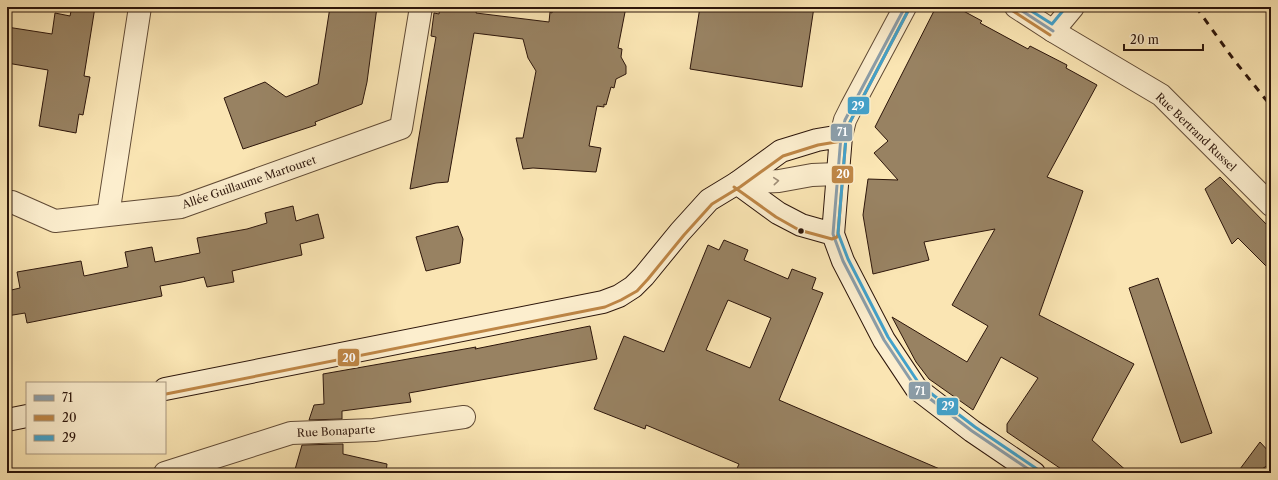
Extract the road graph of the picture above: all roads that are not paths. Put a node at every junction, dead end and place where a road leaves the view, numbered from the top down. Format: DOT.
graph roads {
  1 [pos="140,7"];
  2 [pos="421,7"];
  3 [pos="905,7"];
  4 [pos="1016,7"];
  5 [pos="1073,7"];
  6 [pos="1053,31"];
  7 [pos="841,136"];
  8 [pos="837,174"];
  9 [pos="737,183"];
  10 [pos="12,202"];
  11 [pos="1271,205"];
  12 [pos="108,215"];
  13 [pos="833,234"];
  14 [pos="166,389"];
  15 [pos="26,416"];
  16 [pos="464,417"];
  17 [pos="7,420"];
  18 [pos="165,473"];
  19 [pos="1034,473"];
  1 -- 12 [label="street"];
  2 -- 12 [label="street, Allée Guillaume Martouret"];
  3 -- 7 [label="street"];
  4 -- 6 [label="street, Rue Bertrand Russel"];
  5 -- 6 [label="street"];
  6 -- 11 [label="street, Rue Bertrand Russel"];
  7 -- 8 [label="street"];
  7 -- 9 [label="street"];
  9 -- 8 [label="street, one-way"];
  8 -- 13 [label="street"];
  9 -- 13 [label="street"];
  9 -- 14 [label="street"];
  10 -- 12 [label="street"];
  13 -- 19 [label="street"];
  15 -- 17 [label="street"];
  16 -- 18 [label="street, Rue Bonaparte"];
}
